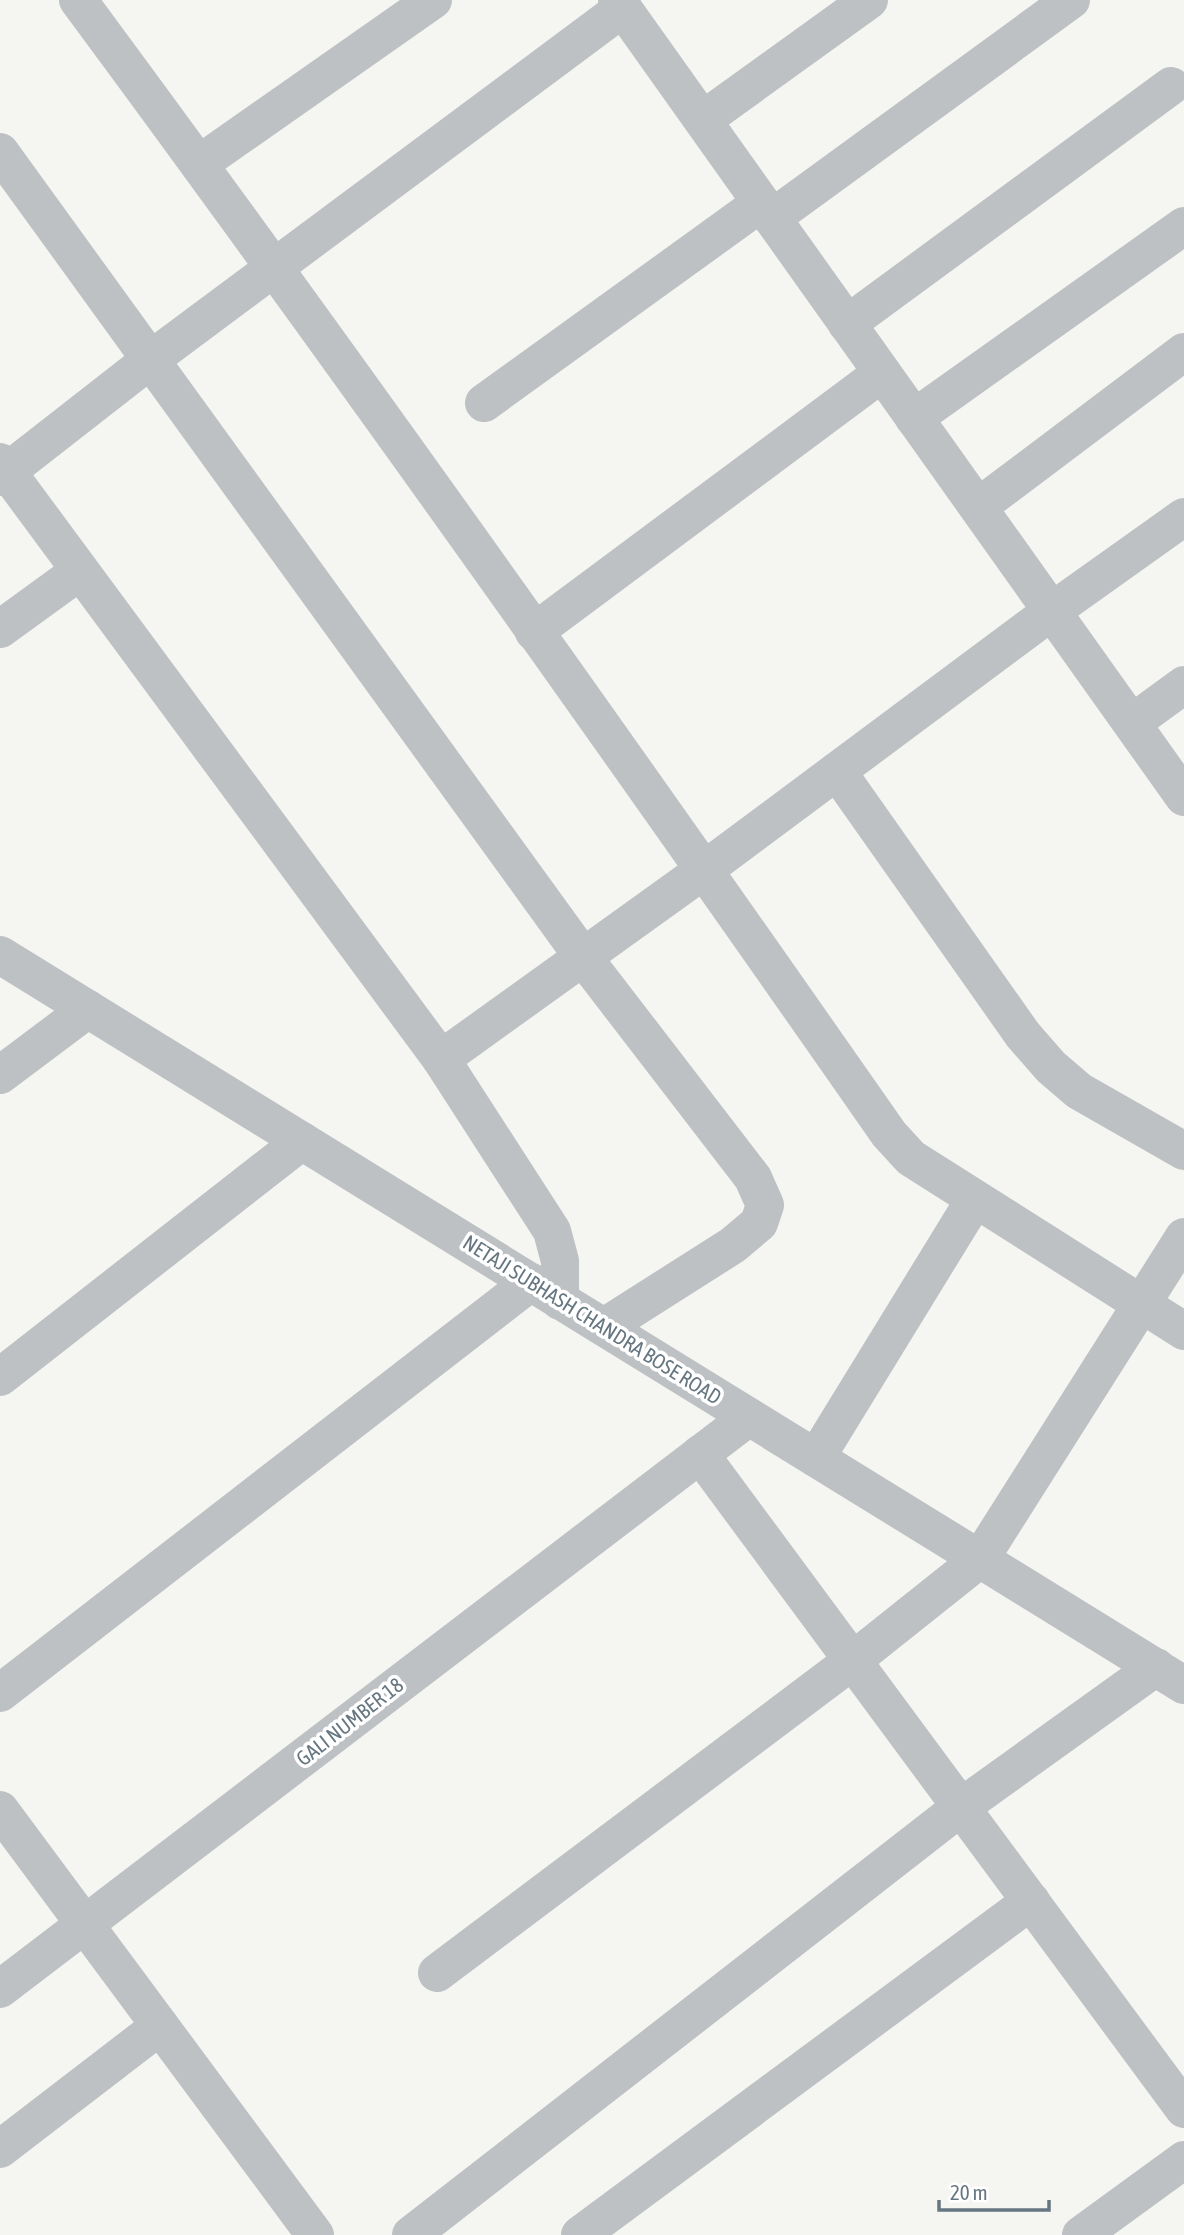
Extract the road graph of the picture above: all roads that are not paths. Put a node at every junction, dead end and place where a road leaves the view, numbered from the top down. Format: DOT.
graph roads {
  1 [pos="78,0"];
  2 [pos="433,0"];
  3 [pos="869,0"];
  4 [pos="1071,0"];
  5 [pos="620,4"];
  6 [pos="1171,86"];
  7 [pos="704,120"];
  8 [pos="0,152"];
  9 [pos="199,164"];
  10 [pos="766,210"];
  11 [pos="1184,226"];
  12 [pos="273,267"];
  13 [pos="848,324"];
  14 [pos="1184,352"];
  15 [pos="150,360"];
  16 [pos="882,373"];
  17 [pos="484,403"];
  18 [pos="914,418"];
  19 [pos="2,470"];
  20 [pos="978,508"];
  21 [pos="1184,517"];
  22 [pos="80,571"];
  23 [pos="1052,611"];
  24 [pos="0,629"];
  25 [pos="534,632"];
  26 [pos="1184,685"];
  27 [pos="1132,723"];
  28 [pos="838,771"];
  29 [pos="1184,797"];
  30 [pos="705,870"];
  31 [pos="0,955"];
  32 [pos="583,957"];
  33 [pos="88,1009"];
  34 [pos="441,1059"];
  35 [pos="0,1075"];
  36 [pos="302,1141"];
  37 [pos="1184,1151"];
  38 [pos="975,1199"];
  39 [pos="1184,1237"];
  40 [pos="546,1292"];
  41 [pos="1141,1304"];
  42 [pos="604,1327"];
  43 [pos="1184,1331"];
  44 [pos="0,1377"];
  45 [pos="749,1417"];
  46 [pos="700,1454"];
  47 [pos="816,1458"];
  48 [pos="980,1559"];
  49 [pos="852,1661"];
  50 [pos="1170,1676"];
  51 [pos="0,1693"];
  52 [pos="961,1808"];
  53 [pos="0,1810"];
  54 [pos="1031,1901"];
  55 [pos="86,1926"];
  56 [pos="437,1973"];
  57 [pos="0,1989"];
  58 [pos="160,2026"];
  59 [pos="1184,2109"];
  60 [pos="0,2149"];
  61 [pos="1184,2160"];
  62 [pos="304,2231"];
  63 [pos="411,2235"];
  64 [pos="580,2235"];
  65 [pos="1081,2235"];
  1 -- 9 [label="street"];
  2 -- 9 [label="street"];
  3 -- 7 [label="street"];
  4 -- 10 [label="street"];
  5 -- 7 [label="street"];
  5 -- 12 [label="street"];
  6 -- 13 [label="street"];
  7 -- 10 [label="street"];
  8 -- 15 [label="street"];
  9 -- 12 [label="street"];
  10 -- 13 [label="street"];
  10 -- 17 [label="street"];
  11 -- 18 [label="street"];
  12 -- 15 [label="street"];
  12 -- 25 [label="street"];
  13 -- 16 [label="street"];
  14 -- 20 [label="street"];
  15 -- 19 [label="street"];
  15 -- 32 [label="street"];
  16 -- 18 [label="street"];
  16 -- 25 [label="street"];
  18 -- 20 [label="street"];
  19 -- 22 [label="street"];
  20 -- 23 [label="street"];
  21 -- 23 [label="street"];
  22 -- 24 [label="street"];
  22 -- 34 [label="street"];
  23 -- 27 [label="street"];
  23 -- 28 [label="street"];
  25 -- 30 [label="street"];
  26 -- 27 [label="street"];
  27 -- 29 [label="street"];
  28 -- 30 [label="street"];
  28 -- 37 [label="street"];
  30 -- 32 [label="street"];
  30 -- 38 [label="street"];
  31 -- 33 [label="street, NETAJI SUBHASH CHANDRA BOSE ROAD"];
  32 -- 34 [label="street"];
  32 -- 42 [label="street"];
  33 -- 35 [label="street"];
  33 -- 36 [label="street, NETAJI SUBHASH CHANDRA BOSE ROAD"];
  34 -- 40 [label="street"];
  36 -- 40 [label="street, NETAJI SUBHASH CHANDRA BOSE ROAD"];
  36 -- 44 [label="street"];
  38 -- 41 [label="street"];
  38 -- 47 [label="street"];
  39 -- 41 [label="street"];
  40 -- 42 [label="street, NETAJI SUBHASH CHANDRA BOSE ROAD"];
  40 -- 51 [label="street"];
  41 -- 43 [label="street"];
  41 -- 48 [label="street"];
  42 -- 45 [label="street, NETAJI SUBHASH CHANDRA BOSE ROAD"];
  45 -- 46 [label="street, GALI NUMBER 18"];
  45 -- 47 [label="street, NETAJI SUBHASH CHANDRA BOSE ROAD"];
  46 -- 49 [label="street"];
  46 -- 55 [label="street, GALI NUMBER 18"];
  47 -- 48 [label="street, NETAJI SUBHASH CHANDRA BOSE ROAD"];
  48 -- 49 [label="street"];
  48 -- 50 [label="street, NETAJI SUBHASH CHANDRA BOSE ROAD"];
  49 -- 52 [label="street"];
  49 -- 56 [label="street"];
  50 -- 52 [label="street"];
  52 -- 54 [label="street"];
  52 -- 63 [label="street"];
  53 -- 55 [label="street"];
  54 -- 59 [label="street"];
  54 -- 64 [label="street"];
  55 -- 57 [label="street, GALI NUMBER 18"];
  55 -- 58 [label="street"];
  58 -- 60 [label="street"];
  58 -- 62 [label="street"];
  61 -- 65 [label="street"];
}
